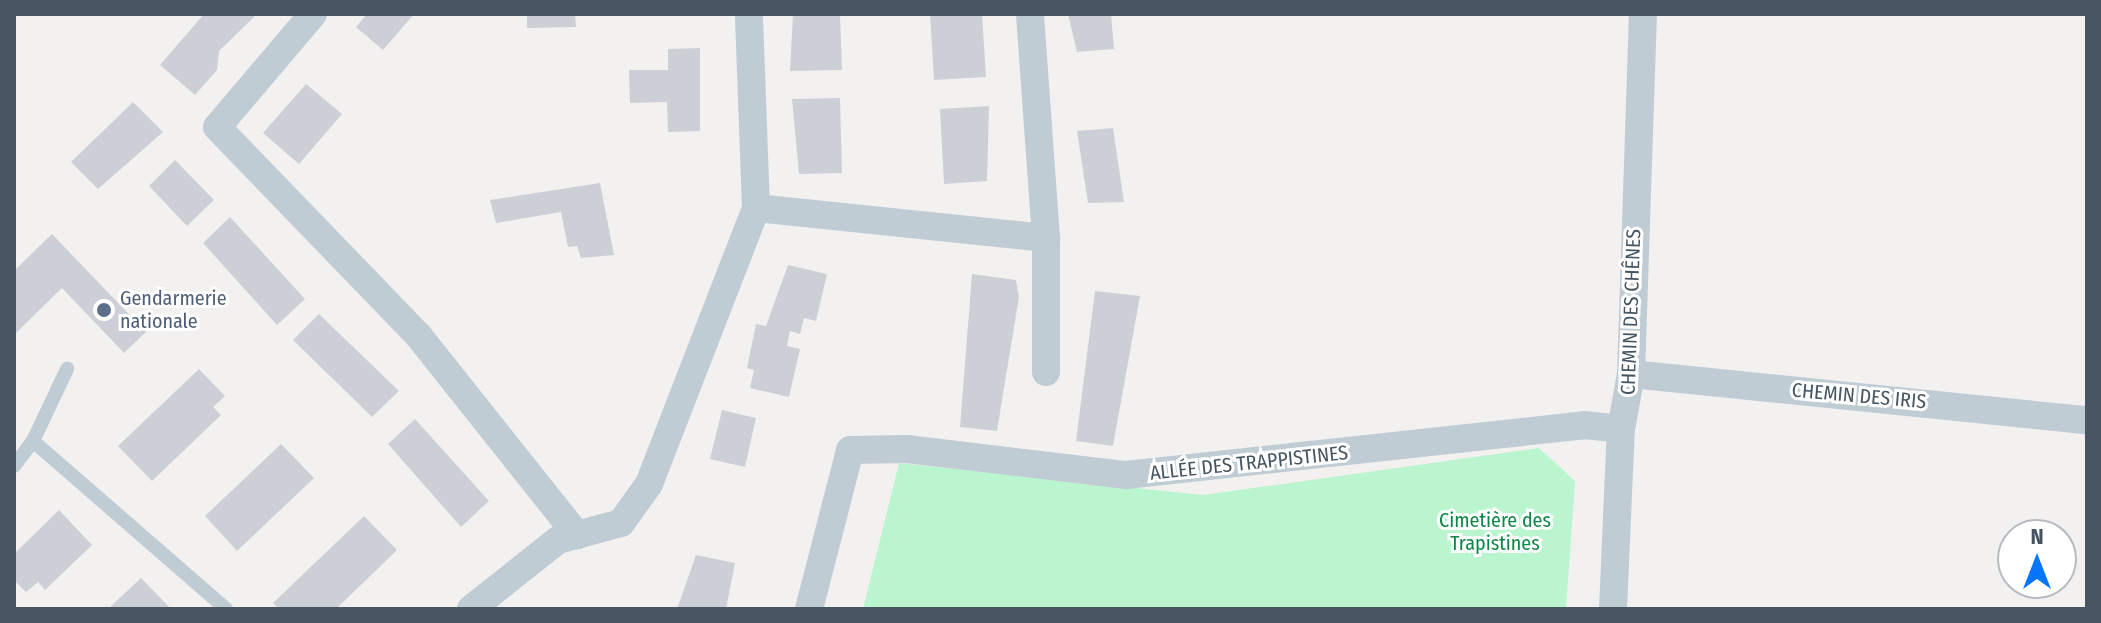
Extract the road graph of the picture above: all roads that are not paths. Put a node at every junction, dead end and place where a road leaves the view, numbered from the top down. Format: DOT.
graph roads {
  1 [pos="313,14"];
  2 [pos="749,14"];
  3 [pos="1030,14"];
  4 [pos="1643,14"];
  5 [pos="756,208"];
  6 [pos="1046,238"];
  7 [pos="67,369"];
  8 [pos="1046,372"];
  9 [pos="1631,374"];
  10 [pos="2087,420"];
  11 [pos="1621,429"];
  12 [pos="33,441"];
  13 [pos="14,466"];
  14 [pos="577,535"];
  15 [pos="226,609"];
  16 [pos="471,609"];
  17 [pos="809,609"];
  18 [pos="1613,609"];
  1 -- 14 [label="street"];
  2 -- 5 [label="street"];
  3 -- 6 [label="street"];
  4 -- 9 [label="street, CHEMIN DES CHÊNES"];
  5 -- 6 [label="street"];
  5 -- 14 [label="street"];
  6 -- 8 [label="street"];
  7 -- 12 [label="lane"];
  9 -- 10 [label="street, CHEMIN DES IRIS"];
  9 -- 11 [label="street, CHEMIN DES CHÊNES"];
  11 -- 17 [label="street, ALLÉE DES TRAPPISTINES"];
  11 -- 18 [label="street, CHEMIN DES CHÊNES"];
  12 -- 13 [label="lane"];
  12 -- 15 [label="lane"];
  14 -- 16 [label="street"];
}
